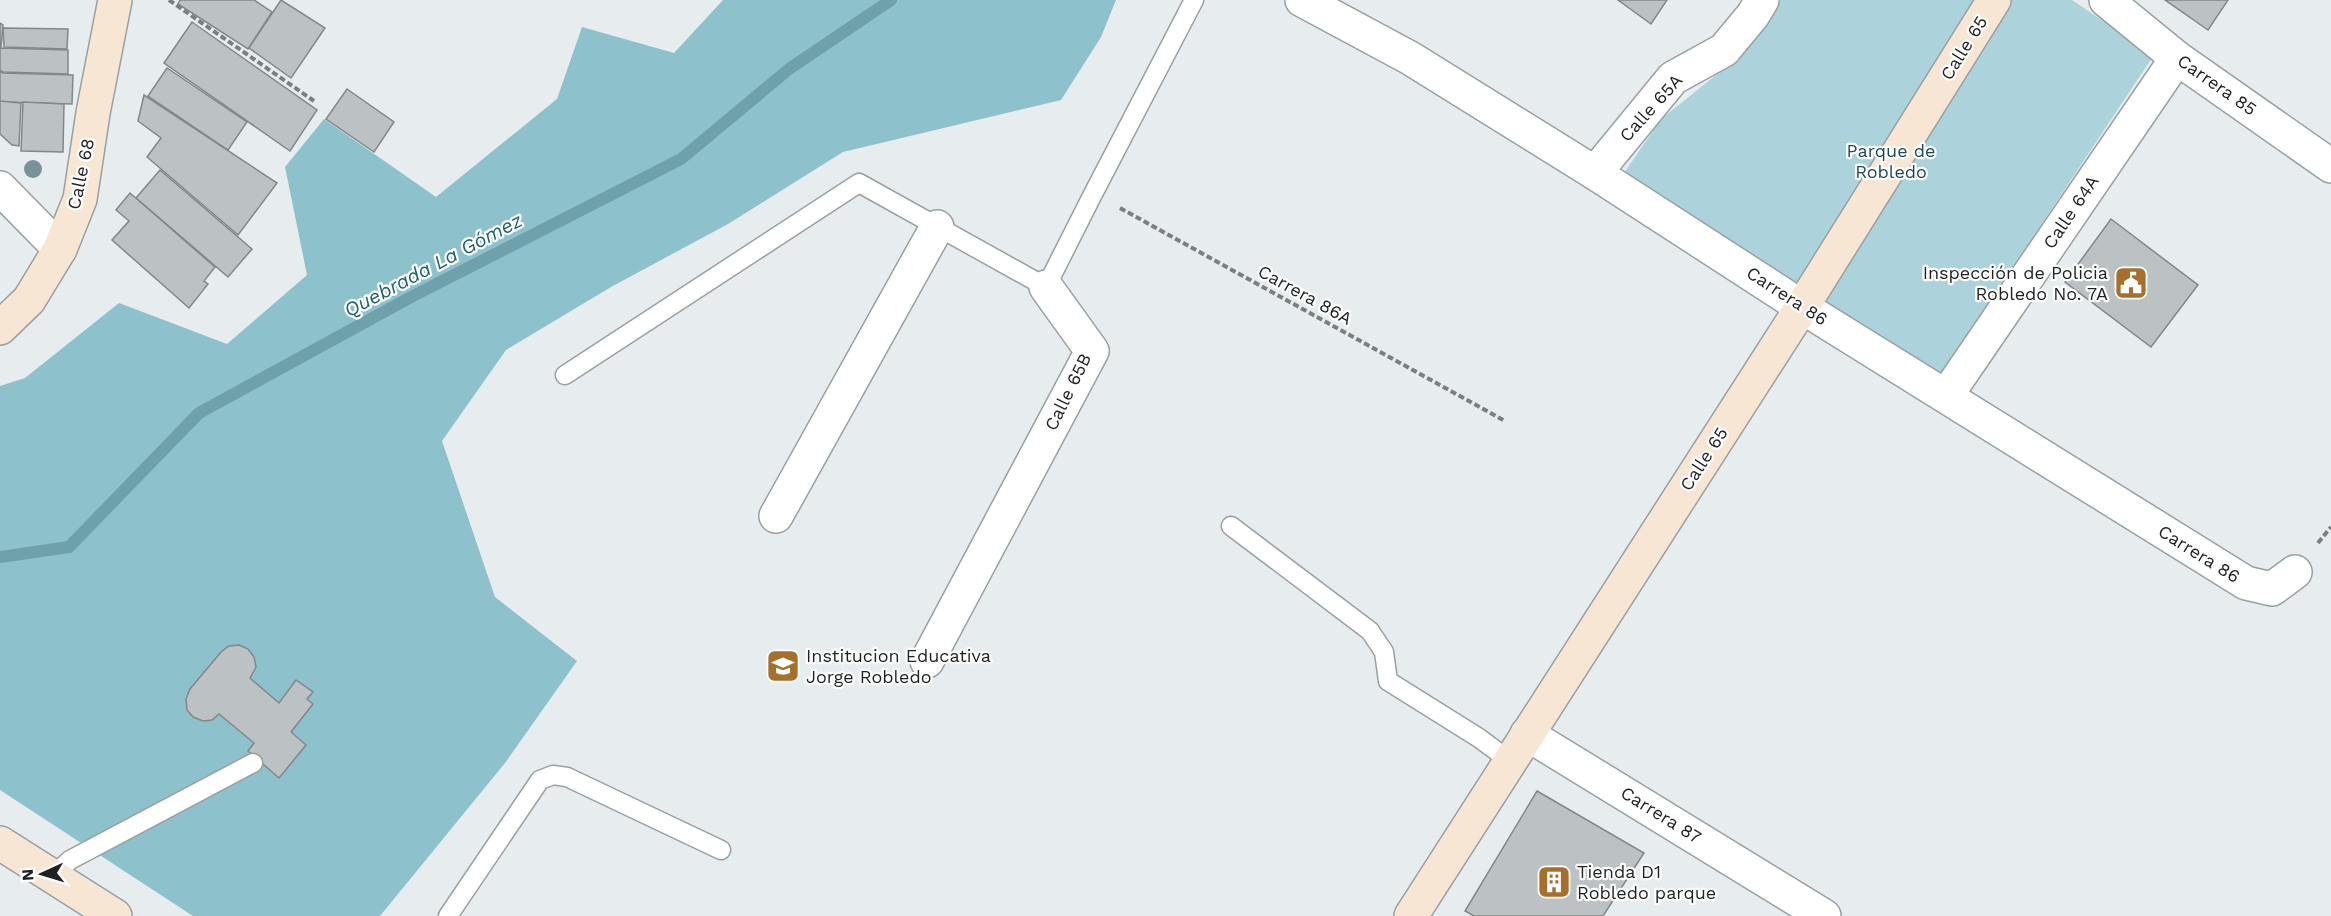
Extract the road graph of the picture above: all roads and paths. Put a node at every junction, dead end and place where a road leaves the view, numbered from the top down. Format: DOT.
graph roads {
  1 [pos="115,0"];
  2 [pos="169,0"];
  3 [pos="1194,0"];
  4 [pos="1302,0"];
  5 [pos="1762,0"];
  6 [pos="1994,0"];
  7 [pos="2106,0"];
  8 [pos="2176,58"];
  9 [pos="315,100"];
  10 [pos="2331,166"];
  11 [pos="1595,173"];
  12 [pos="0,188"];
  13 [pos="1093,194"];
  14 [pos="937,227"];
  15 [pos="60,249"];
  16 [pos="1046,287"];
  17 [pos="1802,307"];
  18 [pos="0,328"];
  19 [pos="565,375"];
  20 [pos="1946,396"];
  21 [pos="1505,421"];
  22 [pos="776,516"];
  23 [pos="1231,526"];
  24 [pos="2284,581"];
  25 [pos="927,661"];
  26 [pos="1527,734"];
  27 [pos="1510,761"];
  28 [pos="253,763"];
  29 [pos="0,843"];
  30 [pos="721,850"];
  31 [pos="53,875"];
  32 [pos="114,916"];
  33 [pos="448,916"];
  34 [pos="1411,916"];
  35 [pos="1824,916"];
  1 -- 15 [label="main road, Calle 68"];
  2 -- 9 [label="path"];
  3 -- 13 [label="lane"];
  4 -- 11 [label="street, Carrera 86"];
  5 -- 11 [label="street, Calle 65A"];
  6 -- 17 [label="main road, Calle 65"];
  7 -- 8 [label="street, Carrera 85"];
  8 -- 10 [label="street, Carrera 85"];
  8 -- 20 [label="street, Calle 64A"];
  11 -- 17 [label="street, Carrera 86"];
  12 -- 15 [label="street"];
  13 -- 16 [label="lane"];
  13 -- 21 [label="path, Carrera 86A"];
  14 -- 16 [label="lane"];
  14 -- 19 [label="lane"];
  14 -- 22 [label="street"];
  15 -- 18 [label="main road, Calle 68"];
  16 -- 25 [label="street, Calle 65B"];
  17 -- 20 [label="street, Carrera 86"];
  17 -- 26 [label="main road, Calle 65"];
  20 -- 24 [label="street, Carrera 86"];
  23 -- 27 [label="lane"];
  26 -- 27 [label="main road, Calle 65"];
  26 -- 35 [label="street, Carrera 87"];
  27 -- 34 [label="main road, Calle 65"];
  28 -- 31 [label="lane"];
  29 -- 31 [label="main road"];
  30 -- 33 [label="lane"];
  31 -- 32 [label="main road"];
}
